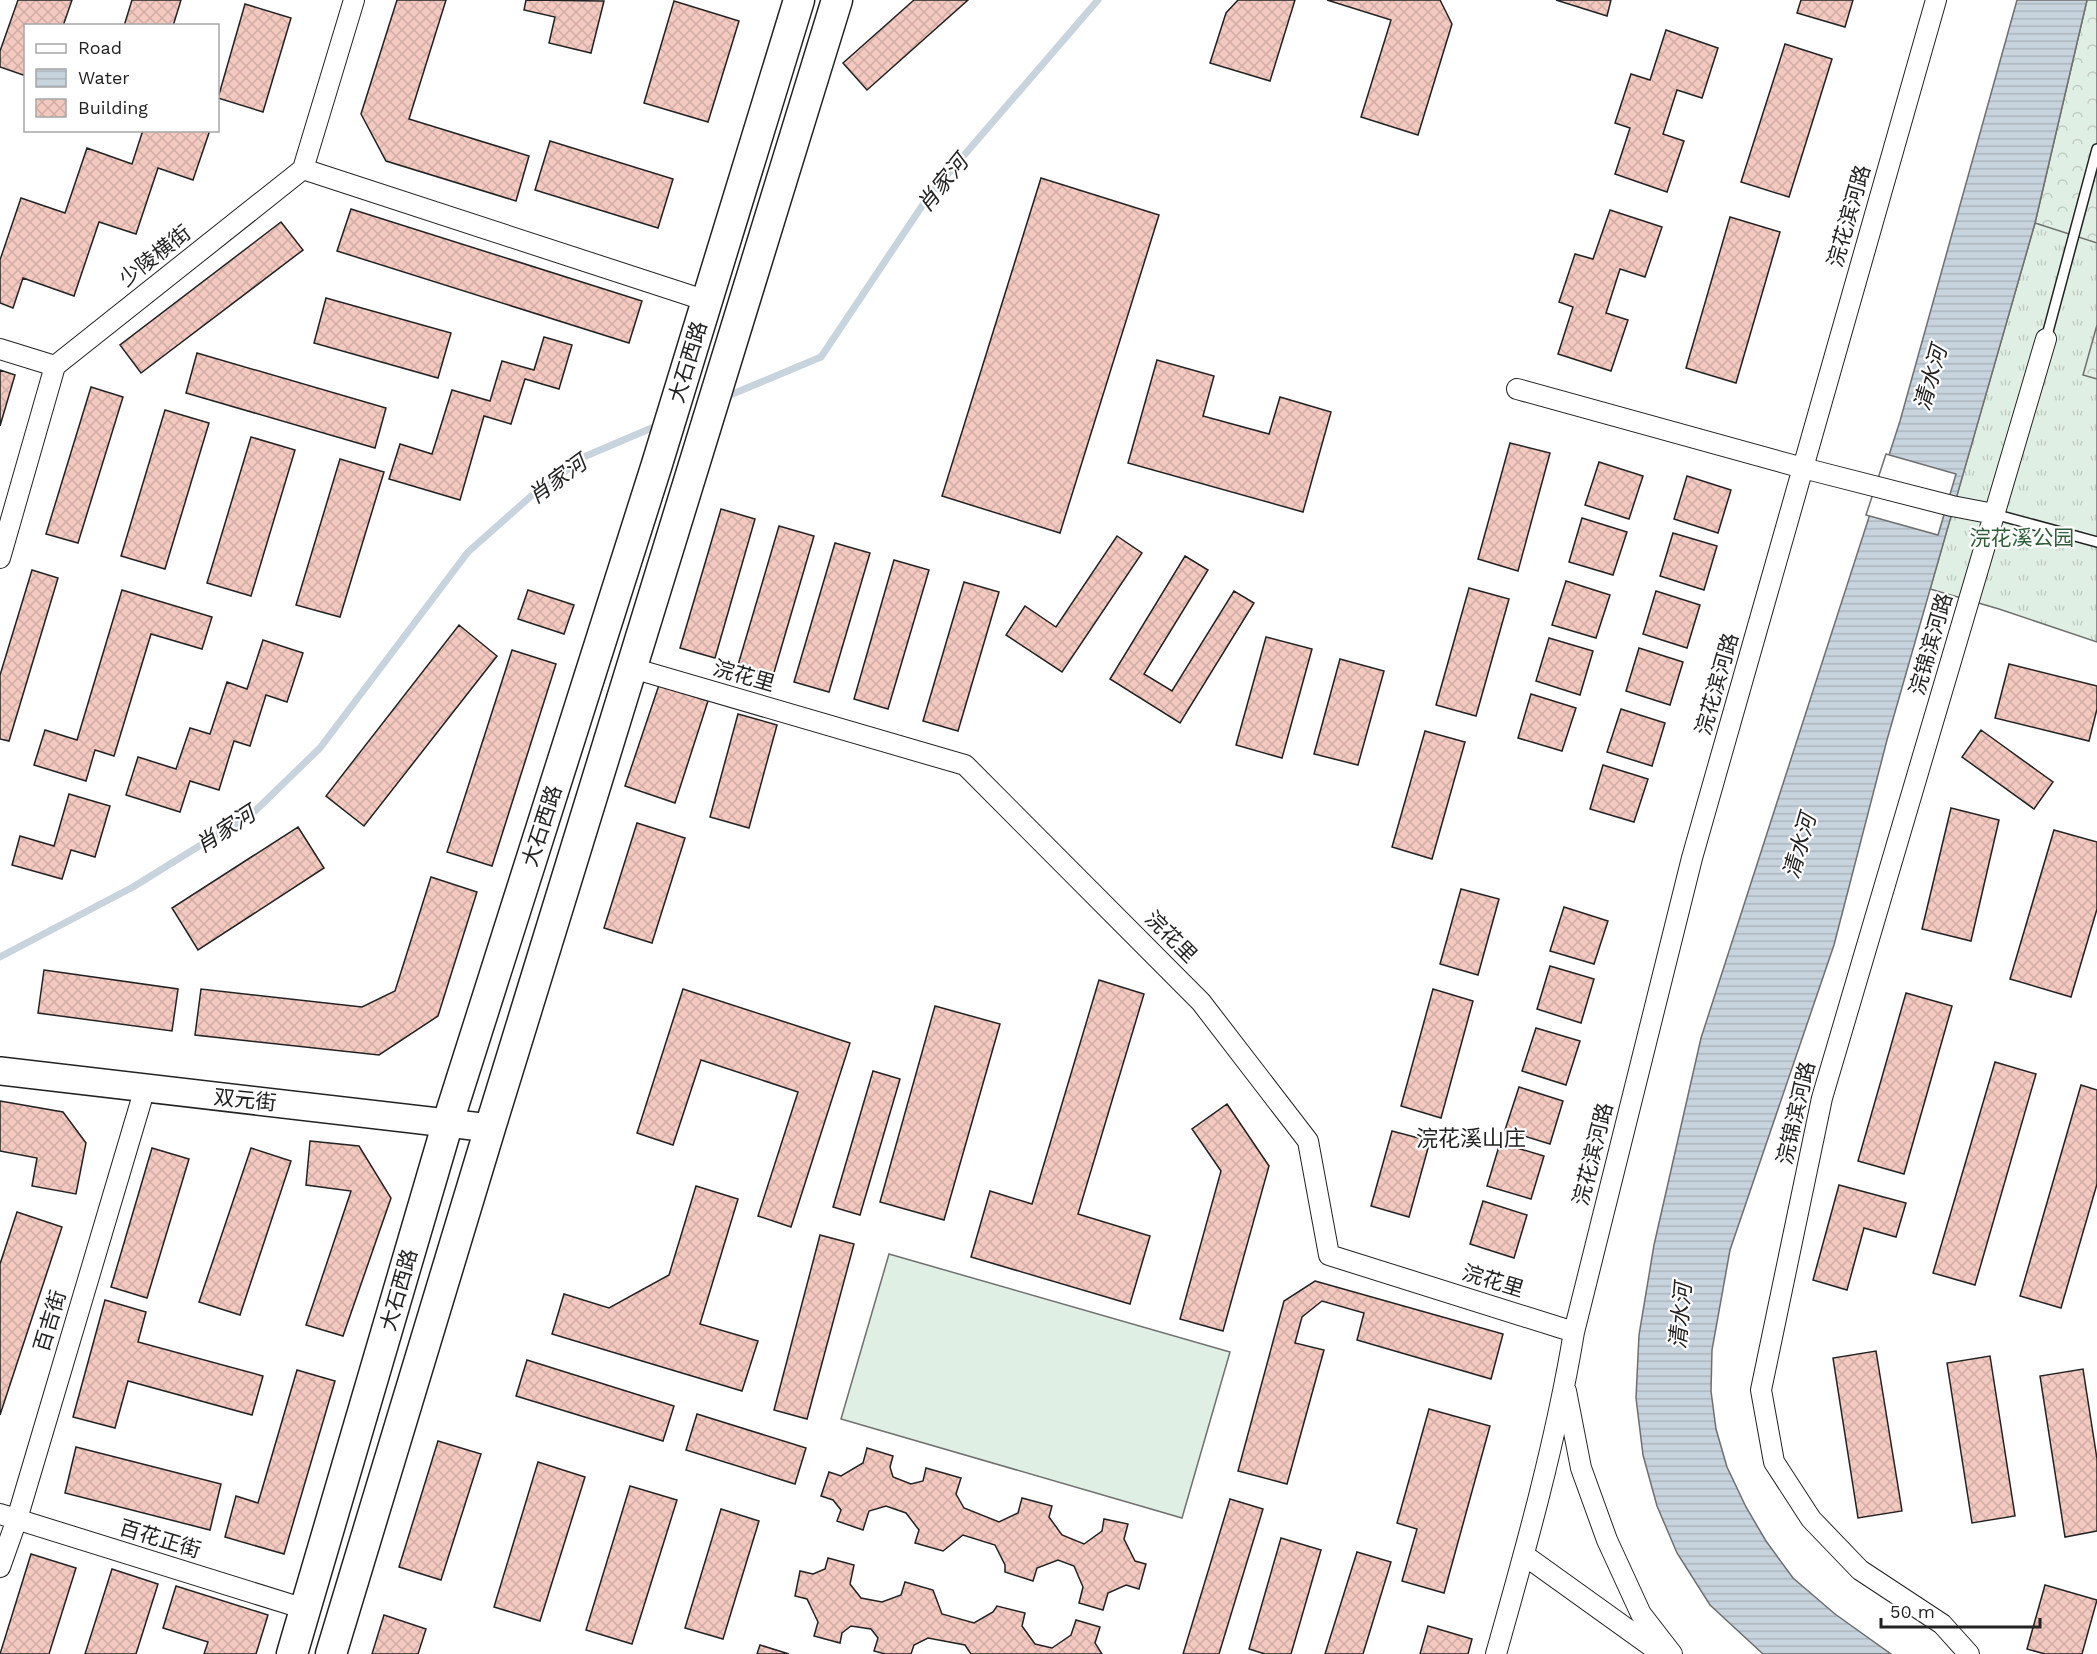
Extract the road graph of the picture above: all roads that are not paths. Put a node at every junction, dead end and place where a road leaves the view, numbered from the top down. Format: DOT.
graph roads {
  1 [pos="354,0"];
  2 [pos="799,0"];
  3 [pos="837,0"];
  4 [pos="1936,0"];
  5 [pos="2097,149"];
  6 [pos="303,169"];
  7 [pos="707,301"];
  8 [pos="2046,339"];
  9 [pos="0,349"];
  10 [pos="55,366"];
  11 [pos="1517,389"];
  12 [pos="1803,468"];
  13 [pos="1994,514"];
  14 [pos="2097,542"];
  15 [pos="0,558"];
  16 [pos="632,668"];
  17 [pos="0,1071"];
  18 [pos="145,1088"];
  19 [pos="448,1122"];
  20 [pos="490,1128"];
  21 [pos="1574,1332"];
  22 [pos="1565,1386"];
  23 [pos="8,1517"];
  24 [pos="1524,1555"];
  25 [pos="0,1567"];
  26 [pos="305,1609"];
  27 [pos="292,1654"];
  28 [pos="331,1654"];
  29 [pos="1496,1654"];
  30 [pos="1662,1654"];
  31 [pos="1672,1654"];
  32 [pos="1970,1654"];
  1 -- 6 [label="street"];
  2 -- 7 [label="main road, 大石西路"];
  3 -- 16 [label="main road, 大石西路"];
  4 -- 12 [label="street, 浣花滨河路"];
  5 -- 8 [label="lane"];
  6 -- 7 [label="street"];
  6 -- 10 [label="street, 少陵横街"];
  7 -- 19 [label="main road, 大石西路"];
  8 -- 13 [label="street, 浣锦滨河路"];
  9 -- 10 [label="street"];
  10 -- 15 [label="street"];
  11 -- 12 [label="street"];
  12 -- 13 [label="street"];
  12 -- 21 [label="street, 浣花滨河路"];
  13 -- 14 [label="lane"];
  13 -- 32 [label="street, 浣锦滨河路"];
  16 -- 20 [label="main road, 大石西路"];
  16 -- 21 [label="street, 浣花里"];
  17 -- 18 [label="main road, 双元街"];
  18 -- 19 [label="main road, 双元街"];
  18 -- 23 [label="street, 百吉街"];
  19 -- 20 [label="main road, 双元街"];
  19 -- 26 [label="main road, 大石西路"];
  20 -- 28 [label="main road, 大石西路"];
  21 -- 22 [label="street, 浣花滨河路"];
  22 -- 24 [label="street, 浣花滨河路"];
  22 -- 31 [label="street, 浣花滨河路"];
  23 -- 25 [label="street, 百吉街"];
  23 -- 26 [label="street, 百花正街"];
  24 -- 29 [label="street, 浣花滨河路"];
  24 -- 30 [label="street"];
  26 -- 27 [label="main road, 大石西路"];
}
